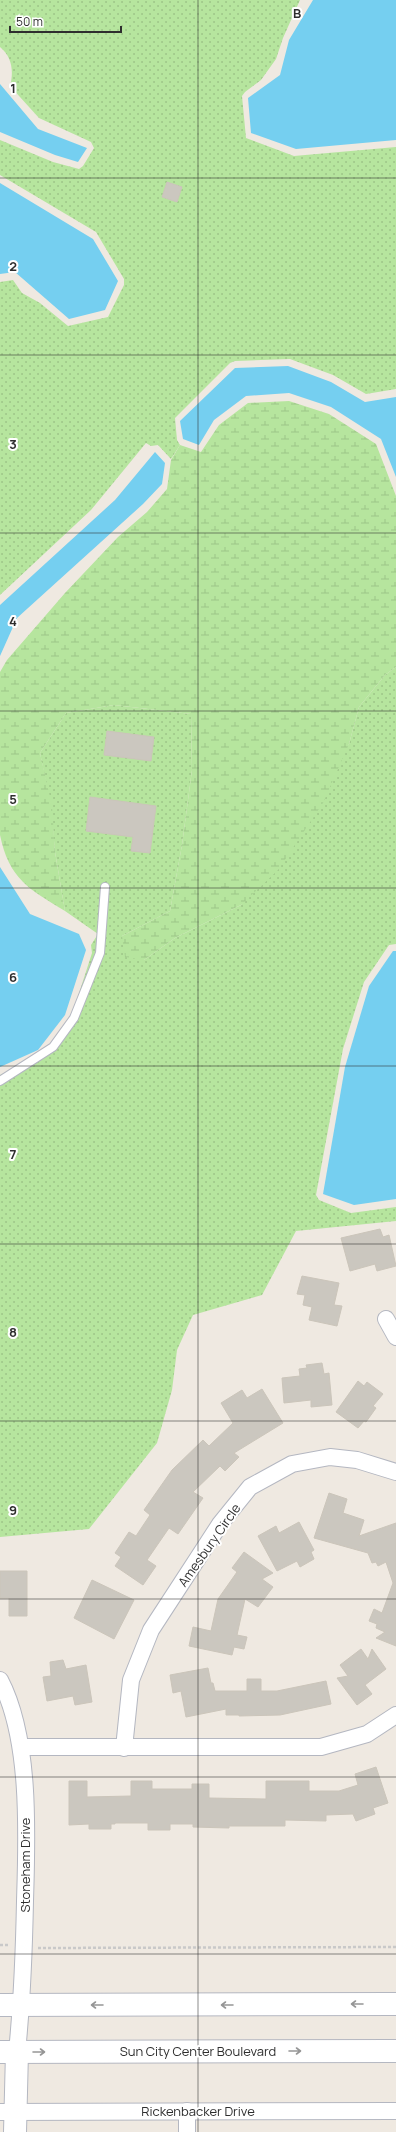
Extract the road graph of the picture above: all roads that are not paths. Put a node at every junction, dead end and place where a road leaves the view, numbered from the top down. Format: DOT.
graph roads {
  1 [pos="105,887"];
  2 [pos="0,1081"];
  3 [pos="386,1319"];
  4 [pos="396,1337"];
  5 [pos="396,1472"];
  6 [pos="0,1680"];
  7 [pos="396,1715"];
  8 [pos="21,1747"];
  9 [pos="124,1748"];
  10 [pos="396,2004"];
  11 [pos="0,2005"];
  12 [pos="22,2005"];
  13 [pos="396,2051"];
  14 [pos="9,2052"];
  15 [pos="187,2111"];
  16 [pos="396,2111"];
  17 [pos="10,2119"];
  18 [pos="187,2132"];
  1 -- 2 [label="lane"];
  3 -- 4 [label="street"];
  5 -- 9 [label="street, Amesbury Circle"];
  6 -- 8 [label="street, Stoneham Drive"];
  7 -- 9 [label="street"];
  8 -- 9 [label="street"];
  8 -- 12 [label="street, Stoneham Drive"];
  10 -- 12 [label="main road, one-way"];
  11 -- 12 [label="main road"];
  12 -- 14 [label="street, Stoneham Drive"];
  14 -- 13 [label="main road, Sun City Center Boulevard, one-way"];
  14 -- 17 [label="main road"];
  15 -- 16 [label="street, Rickenbacker Drive"];
  15 -- 17 [label="street, Rickenbacker Drive"];
  15 -- 18 [label="street"];
}
